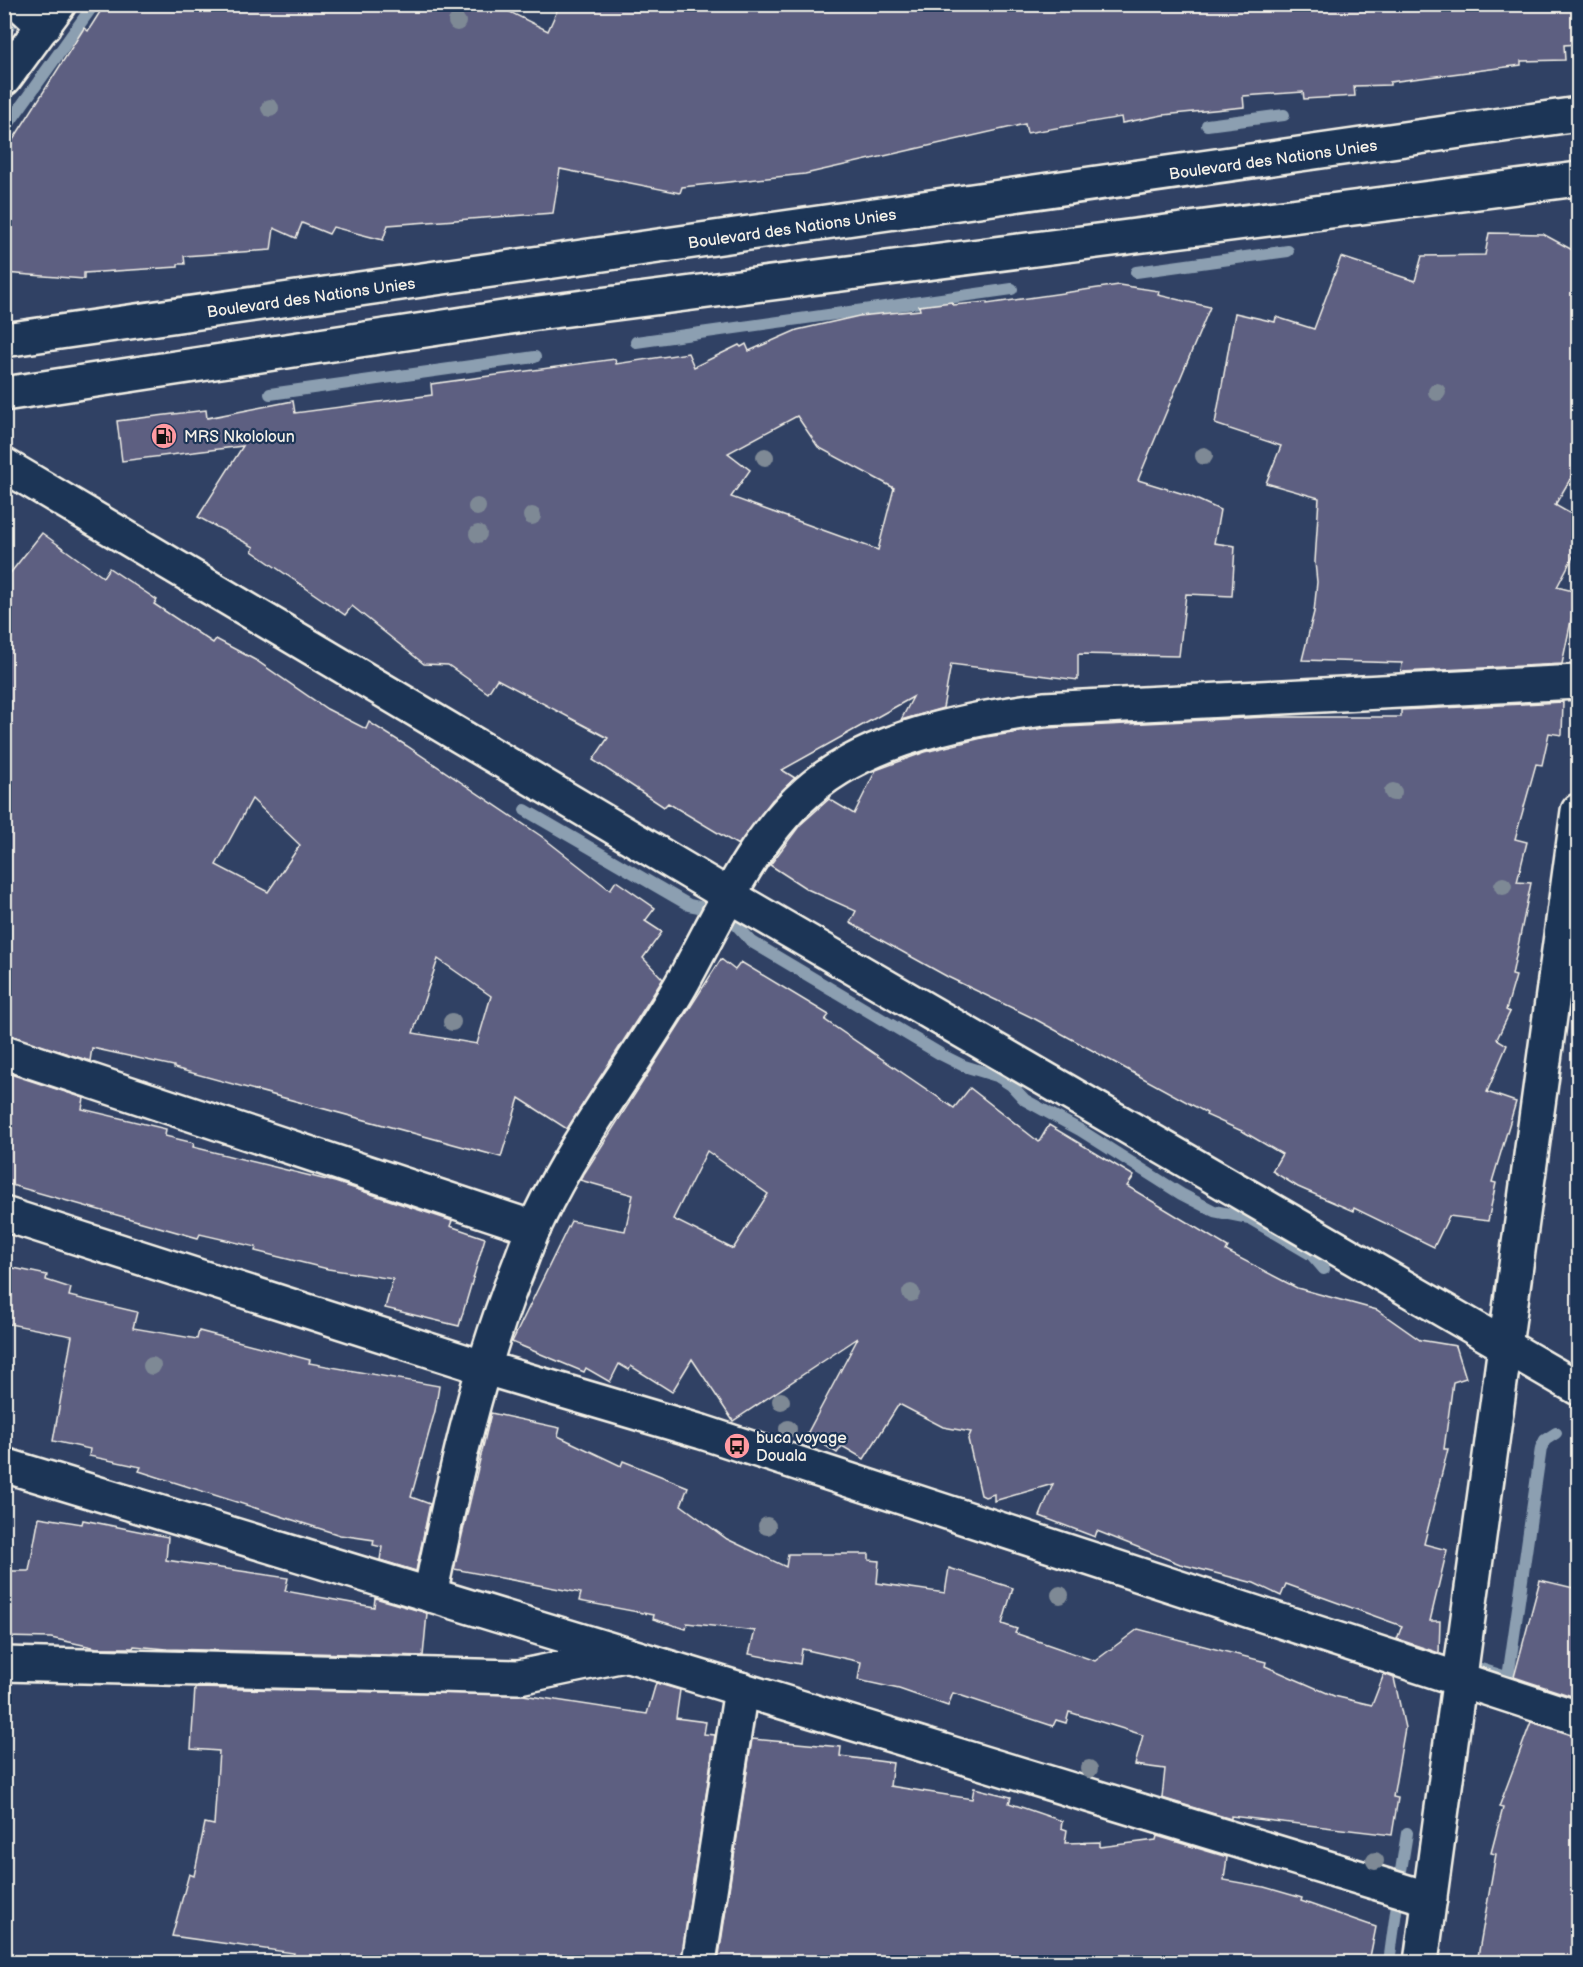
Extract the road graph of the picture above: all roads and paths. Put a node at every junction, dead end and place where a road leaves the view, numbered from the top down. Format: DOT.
graph roads {
  1 [pos="41,12"];
  2 [pos="4,79"];
  3 [pos="1578,114"];
  4 [pos="1578,179"];
  5 [pos="264,304"];
  6 [pos="4,340"];
  7 [pos="273,353"];
  8 [pos="4,394"];
  9 [pos="4,465"];
  10 [pos="1578,682"];
  11 [pos="1578,811"];
  12 [pos="728,895"];
  13 [pos="4,1053"];
  14 [pos="4,1214"];
  15 [pos="534,1228"];
  16 [pos="1505,1346"];
  17 [pos="482,1367"];
  18 [pos="1578,1388"];
  19 [pos="4,1465"];
  20 [pos="430,1595"];
  21 [pos="627,1654"];
  22 [pos="4,1664"];
  23 [pos="1460,1680"];
  24 [pos="741,1689"];
  25 [pos="1578,1718"];
  26 [pos="1430,1899"];
  27 [pos="699,1962"];
  28 [pos="1421,1962"];
  1 -- 2 [label="street"];
  3 -- 5 [label="street, Boulevard des Nations Unies"];
  4 -- 7 [label="street"];
  5 -- 6 [label="street, Boulevard des Nations Unies"];
  5 -- 7 [label="street"];
  7 -- 8 [label="street"];
  9 -- 12 [label="street"];
  10 -- 12 [label="street"];
  11 -- 16 [label="street"];
  12 -- 15 [label="street"];
  12 -- 16 [label="street"];
  13 -- 15 [label="street"];
  14 -- 17 [label="street"];
  15 -- 17 [label="street"];
  16 -- 18 [label="street"];
  16 -- 23 [label="street"];
  17 -- 20 [label="street"];
  17 -- 23 [label="street"];
  19 -- 20 [label="street"];
  20 -- 21 [label="street"];
  21 -- 22 [label="street"];
  21 -- 24 [label="street"];
  23 -- 25 [label="street"];
  23 -- 26 [label="street"];
  24 -- 26 [label="street"];
  24 -- 27 [label="street"];
  26 -- 28 [label="street"];
}
